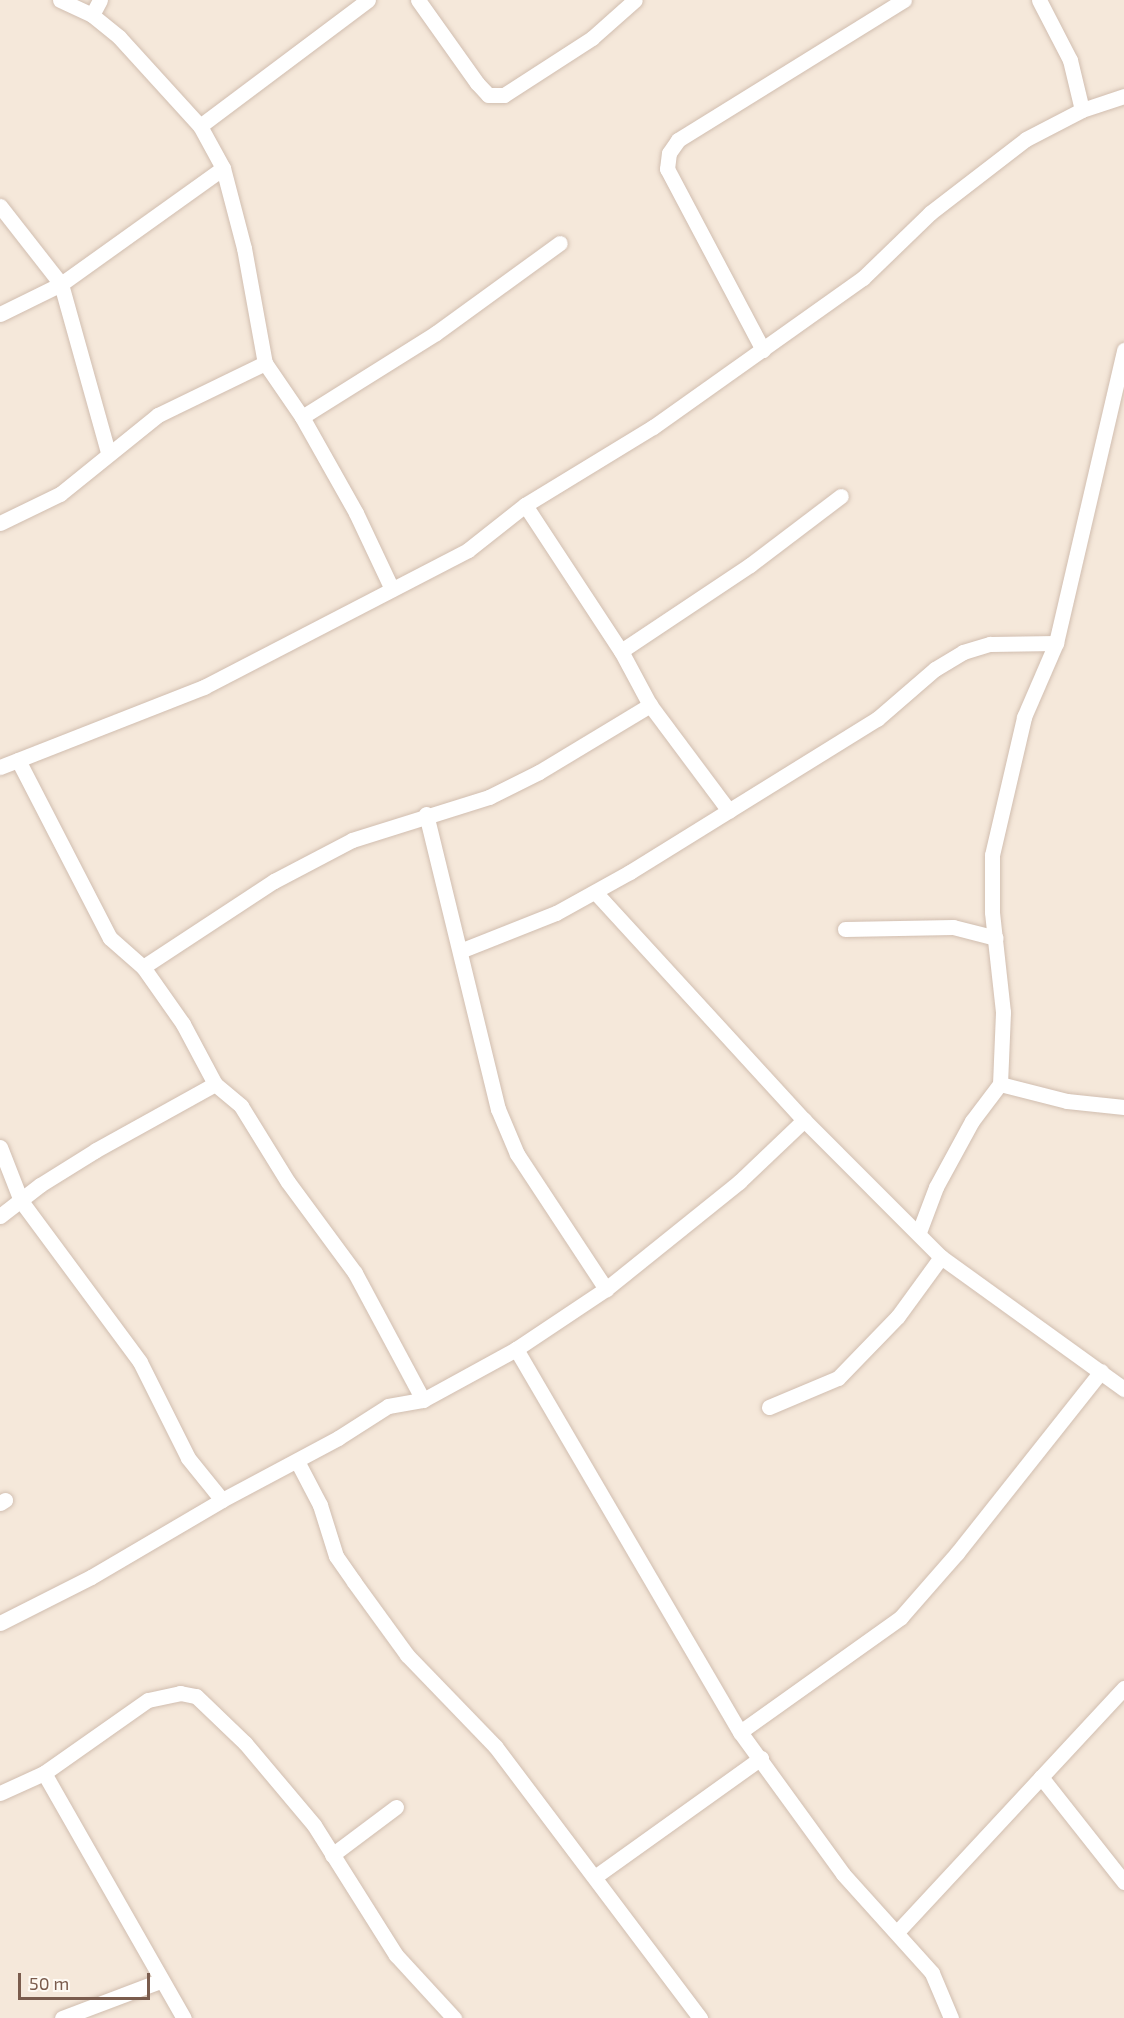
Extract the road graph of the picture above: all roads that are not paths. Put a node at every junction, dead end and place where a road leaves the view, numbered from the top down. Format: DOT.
graph roads {
  1 [pos="60,0"];
  2 [pos="100,0"];
  3 [pos="368,0"];
  4 [pos="418,0"];
  5 [pos="634,0"];
  6 [pos="904,0"];
  7 [pos="1039,0"];
  8 [pos="92,15"];
  9 [pos="1124,96"];
  10 [pos="1082,110"];
  11 [pos="200,126"];
  12 [pos="223,168"];
  13 [pos="0,206"];
  14 [pos="560,243"];
  15 [pos="61,284"];
  16 [pos="0,314"];
  17 [pos="763,350"];
  18 [pos="1124,350"];
  19 [pos="265,363"];
  20 [pos="302,417"];
  21 [pos="108,452"];
  22 [pos="842,496"];
  23 [pos="525,505"];
  24 [pos="0,523"];
  25 [pos="392,589"];
  26 [pos="1056,643"];
  27 [pos="621,651"];
  28 [pos="650,705"];
  29 [pos="18,760"];
  30 [pos="0,767"];
  31 [pos="729,811"];
  32 [pos="426,814"];
  33 [pos="595,892"];
  34 [pos="845,929"];
  35 [pos="996,938"];
  36 [pos="460,951"];
  37 [pos="143,967"];
  38 [pos="215,1084"];
  39 [pos="1000,1084"];
  40 [pos="1124,1107"];
  41 [pos="804,1120"];
  42 [pos="0,1147"];
  43 [pos="21,1201"];
  44 [pos="0,1216"];
  45 [pos="919,1232"];
  46 [pos="941,1257"];
  47 [pos="606,1289"];
  48 [pos="516,1349"];
  49 [pos="1101,1371"];
  50 [pos="1124,1389"];
  51 [pos="423,1400"];
  52 [pos="769,1407"];
  53 [pos="297,1461"];
  54 [pos="222,1500"];
  55 [pos="0,1623"];
  56 [pos="1124,1688"];
  57 [pos="740,1732"];
  58 [pos="761,1758"];
  59 [pos="44,1773"];
  60 [pos="1041,1778"];
  61 [pos="0,1793"];
  62 [pos="396,1807"];
  63 [pos="332,1855"];
  64 [pos="596,1876"];
  65 [pos="1124,1882"];
  66 [pos="898,1931"];
  67 [pos="160,1981"];
  68 [pos="450,2013"];
  69 [pos="62,2018"];
  70 [pos="184,2018"];
  71 [pos="433,2018"];
  72 [pos="700,2018"];
  73 [pos="951,2018"];
  1 -- 8 [label="street"];
  2 -- 8 [label="street"];
  3 -- 11 [label="street"];
  4 -- 5 [label="street"];
  6 -- 17 [label="street"];
  7 -- 10 [label="street"];
  8 -- 11 [label="street"];
  9 -- 10 [label="street"];
  10 -- 17 [label="street"];
  11 -- 12 [label="street"];
  12 -- 15 [label="street"];
  12 -- 19 [label="street"];
  13 -- 15 [label="street"];
  14 -- 20 [label="street"];
  15 -- 16 [label="street"];
  15 -- 21 [label="street"];
  17 -- 23 [label="street"];
  18 -- 26 [label="street"];
  19 -- 20 [label="street"];
  19 -- 21 [label="street"];
  20 -- 25 [label="street"];
  21 -- 24 [label="street"];
  22 -- 27 [label="street"];
  23 -- 25 [label="street"];
  23 -- 27 [label="street"];
  25 -- 29 [label="street"];
  26 -- 31 [label="street"];
  26 -- 35 [label="street"];
  27 -- 28 [label="street"];
  28 -- 31 [label="street"];
  28 -- 32 [label="street"];
  29 -- 30 [label="street"];
  29 -- 37 [label="street"];
  31 -- 33 [label="street"];
  32 -- 36 [label="street"];
  32 -- 37 [label="street"];
  33 -- 36 [label="street"];
  33 -- 41 [label="street"];
  34 -- 35 [label="street"];
  35 -- 39 [label="street"];
  36 -- 47 [label="street"];
  37 -- 38 [label="street"];
  38 -- 43 [label="street"];
  38 -- 51 [label="street"];
  39 -- 40 [label="street"];
  39 -- 45 [label="street"];
  41 -- 45 [label="street"];
  41 -- 47 [label="street"];
  42 -- 43 [label="street"];
  43 -- 44 [label="street"];
  43 -- 54 [label="street"];
  45 -- 46 [label="street"];
  46 -- 49 [label="street"];
  46 -- 52 [label="street"];
  47 -- 48 [label="street"];
  48 -- 51 [label="street"];
  48 -- 57 [label="street"];
  49 -- 50 [label="street"];
  49 -- 57 [label="street"];
  51 -- 53 [label="street"];
  53 -- 54 [label="street"];
  53 -- 64 [label="street"];
  54 -- 55 [label="street"];
  56 -- 60 [label="street"];
  57 -- 58 [label="street"];
  58 -- 64 [label="street"];
  58 -- 66 [label="street"];
  59 -- 61 [label="street"];
  59 -- 63 [label="street"];
  59 -- 67 [label="street"];
  60 -- 65 [label="street"];
  60 -- 66 [label="street"];
  62 -- 63 [label="street"];
  63 -- 68 [label="street"];
  64 -- 72 [label="street"];
  66 -- 73 [label="street"];
  67 -- 69 [label="street"];
  67 -- 70 [label="street"];
  68 -- 71 [label="street"];
}
